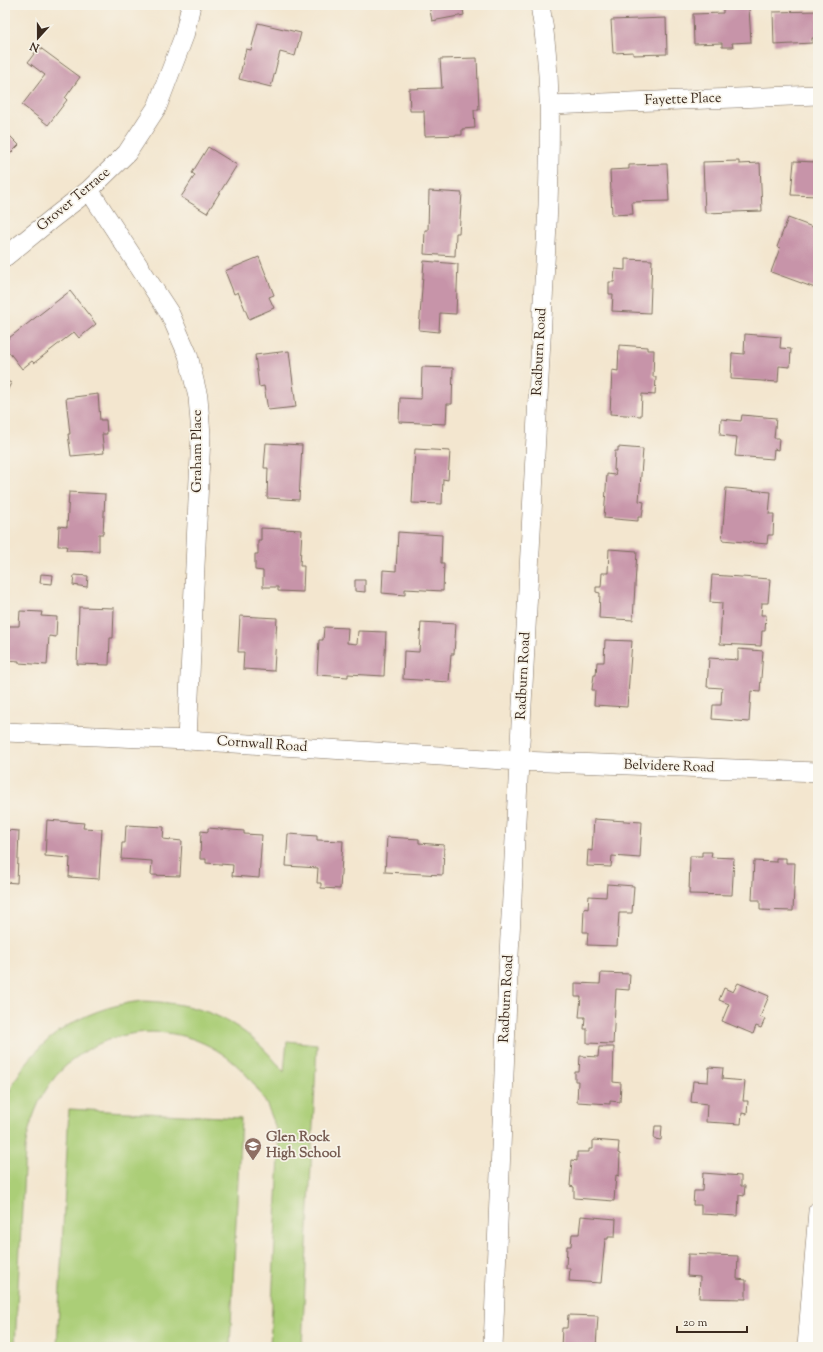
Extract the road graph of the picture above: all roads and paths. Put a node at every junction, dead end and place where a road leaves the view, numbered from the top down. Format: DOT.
graph roads {
  1 [pos="191,5"];
  2 [pos="540,5"];
  3 [pos="818,95"];
  4 [pos="549,105"];
  5 [pos="89,190"];
  6 [pos="5,257"];
  7 [pos="5,732"];
  8 [pos="187,740"];
  9 [pos="520,761"];
  10 [pos="818,772"];
  11 [pos="818,1211"];
  12 [pos="493,1347"];
  13 [pos="808,1347"];
  1 -- 5 [label="street, Grover Terrace"];
  2 -- 4 [label="street, Radburn Road"];
  3 -- 4 [label="street, Fayette Place"];
  4 -- 9 [label="street, Radburn Road"];
  5 -- 6 [label="street, Grover Terrace"];
  5 -- 8 [label="street, Graham Place"];
  7 -- 8 [label="street, Cornwall Road"];
  8 -- 9 [label="street, Cornwall Road"];
  9 -- 10 [label="street, Belvidere Road"];
  9 -- 12 [label="street, Radburn Road"];
  11 -- 13 [label="street"];
}
